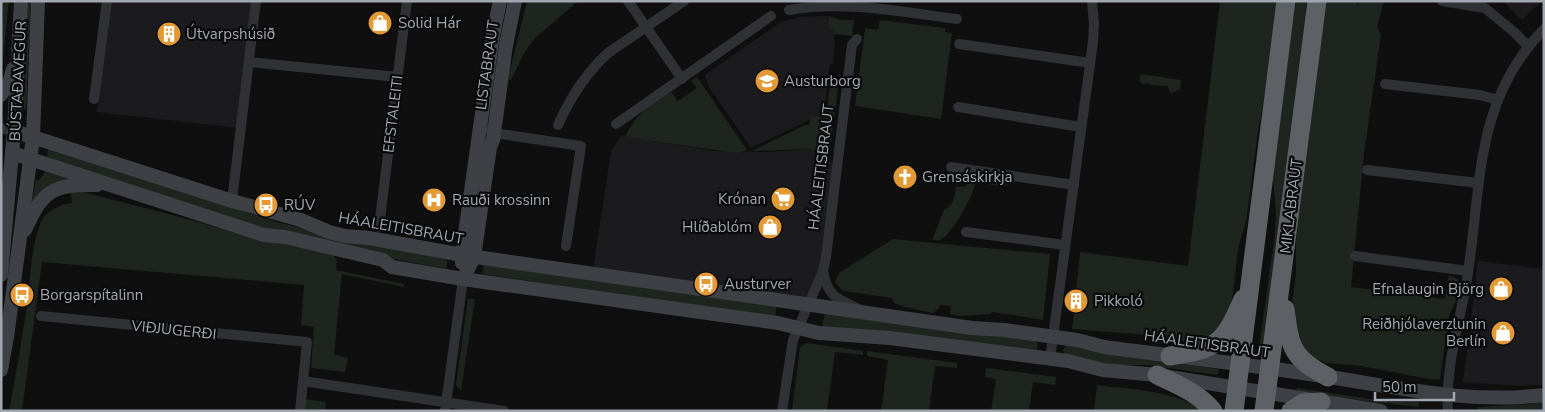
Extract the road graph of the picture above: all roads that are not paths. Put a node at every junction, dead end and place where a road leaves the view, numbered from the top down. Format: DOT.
graph roads {
  1 [pos="21,1"];
  2 [pos="38,1"];
  3 [pos="107,1"];
  4 [pos="256,1"];
  5 [pos="407,1"];
  6 [pos="500,1"];
  7 [pos="515,1"];
  8 [pos="628,1"];
  9 [pos="684,1"];
  10 [pos="1092,1"];
  11 [pos="1286,1"];
  12 [pos="1317,1"];
  13 [pos="1442,1"];
  14 [pos="871,5"];
  15 [pos="789,10"];
  16 [pos="772,16"];
  17 [pos="956,19"];
  18 [pos="646,28"];
  19 [pos="1544,29"];
  20 [pos="857,39"];
  21 [pos="959,44"];
  22 [pos="1529,46"];
  23 [pos="19,49"];
  24 [pos="249,62"];
  25 [pos="1090,63"];
  26 [pos="398,77"];
  27 [pos="682,79"];
  28 [pos="1384,84"];
  29 [pos="1,95"];
  30 [pos="94,99"];
  31 [pos="1498,100"];
  32 [pos="958,107"];
  33 [pos="616,124"];
  34 [pos="480,126"];
  35 [pos="558,126"];
  36 [pos="1082,127"];
  37 [pos="8,129"];
  38 [pos="494,133"];
  39 [pos="33,137"];
  40 [pos="6,152"];
  41 [pos="30,159"];
  42 [pos="950,167"];
  43 [pos="1367,170"];
  44 [pos="1,172"];
  45 [pos="1478,183"];
  46 [pos="1074,185"];
  47 [pos="108,186"];
  48 [pos="8,192"];
  49 [pos="232,201"];
  50 [pos="379,227"];
  51 [pos="966,232"];
  52 [pos="19,244"];
  53 [pos="566,246"];
  54 [pos="1065,246"];
  55 [pos="468,256"];
  56 [pos="1355,256"];
  57 [pos="823,271"];
  58 [pos="1468,271"];
  59 [pos="1,275"];
  60 [pos="1252,277"];
  61 [pos="463,279"];
  62 [pos="1282,285"];
  63 [pos="808,304"];
  64 [pos="866,312"];
  65 [pos="41,316"];
  66 [pos="798,328"];
  67 [pos="1053,337"];
  68 [pos="1170,356"];
  69 [pos="1050,359"];
  70 [pos="1240,365"];
  71 [pos="1270,369"];
  72 [pos="1,370"];
  73 [pos="1157,375"];
  74 [pos="1328,377"];
  75 [pos="303,381"];
  76 [pos="1238,387"];
  77 [pos="1267,392"];
  78 [pos="1447,394"];
  79 [pos="1544,395"];
  80 [pos="1321,402"];
  81 [pos="446,407"];
  82 [pos="300,411"];
  83 [pos="504,411"];
  84 [pos="782,411"];
  85 [pos="1213,411"];
  86 [pos="1234,411"];
  87 [pos="1264,411"];
  88 [pos="1291,411"];
  89 [pos="1382,411"];
  90 [pos="1441,411"];
  91 [pos="1448,411"];
  1 -- 23 [label="main road, BÚSTAÐAVEGUR"];
  2 -- 39 [label="main road, BÚSTAÐAVEGUR"];
  3 -- 30 [label="street"];
  4 -- 24 [label="street"];
  5 -- 26 [label="street, EFSTALEITI"];
  6 -- 34 [label="main road, LISTABRAUT"];
  7 -- 38 [label="main road, LISTABRAUT"];
  8 -- 18 [label="street"];
  9 -- 18 [label="street"];
  10 -- 25 [label="street"];
  11 -- 60 [label="highway, MIKLABRAUT"];
  12 -- 62 [label="highway, MIKLABRAUT"];
  13 -- 22 [label="street"];
  14 -- 15 [label="street"];
  14 -- 17 [label="street"];
  16 -- 27 [label="street"];
  18 -- 27 [label="street"];
  18 -- 35 [label="street"];
  19 -- 22 [label="street"];
  20 -- 57 [label="street, HÁALEITISBRAUT"];
  21 -- 25 [label="street"];
  22 -- 31 [label="street"];
  23 -- 29 [label="main road"];
  23 -- 37 [label="main road, BÚSTAÐAVEGUR"];
  24 -- 26 [label="street"];
  24 -- 49 [label="street"];
  25 -- 36 [label="street"];
  26 -- 50 [label="street, EFSTALEITI"];
  27 -- 33 [label="street"];
  28 -- 31 [label="street"];
  31 -- 45 [label="street"];
  32 -- 36 [label="street"];
  34 -- 38 [label="street, LISTABRAUT"];
  34 -- 55 [label="main road, LISTABRAUT"];
  36 -- 46 [label="street"];
  37 -- 39 [label="main road, HÁALEITISBRAUT"];
  37 -- 40 [label="main road, BÚSTAÐAVEGUR"];
  38 -- 53 [label="street, LISTABRAUT"];
  38 -- 55 [label="main road, LISTABRAUT"];
  39 -- 41 [label="main road, BÚSTAÐAVEGUR"];
  39 -- 49 [label="main road, HÁALEITISBRAUT"];
  40 -- 41 [label="main road"];
  40 -- 48 [label="main road, BÚSTAÐAVEGUR"];
  41 -- 47 [label="main road"];
  41 -- 52 [label="main road, BÚSTAÐAVEGUR"];
  42 -- 46 [label="street"];
  43 -- 45 [label="street"];
  44 -- 48 [label="main road"];
  45 -- 58 [label="street"];
  46 -- 54 [label="street"];
  47 -- 52 [label="main road"];
  47 -- 61 [label="main road"];
  48 -- 59 [label="main road, BÚSTAÐAVEGUR"];
  49 -- 55 [label="main road, HÁALEITISBRAUT"];
  51 -- 54 [label="street"];
  52 -- 72 [label="main road, BÚSTAÐAVEGUR"];
  54 -- 67 [label="street"];
  55 -- 61 [label="main road, LISTABRAUT"];
  55 -- 63 [label="main road, HÁALEITISBRAUT"];
  56 -- 58 [label="street"];
  57 -- 63 [label="street, HÁALEITISBRAUT"];
  57 -- 64 [label="street, HÁALEITISBRAUT"];
  58 -- 78 [label="street"];
  60 -- 68 [label="highway"];
  60 -- 70 [label="highway, MIKLABRAUT"];
  61 -- 66 [label="main road"];
  61 -- 81 [label="street"];
  62 -- 71 [label="highway, MIKLABRAUT"];
  62 -- 74 [label="highway"];
  63 -- 64 [label="main road, HÁALEITISBRAUT"];
  63 -- 66 [label="street, HÁALEITISBRAUT"];
  64 -- 67 [label="main road, HÁALEITISBRAUT"];
  65 -- 75 [label="street, VIÐJUGERÐI"];
  66 -- 69 [label="main road"];
  66 -- 84 [label="street, HÁALEITISBRAUT"];
  67 -- 68 [label="main road, HÁALEITISBRAUT"];
  67 -- 69 [label="street"];
  68 -- 70 [label="main road, HÁALEITISBRAUT"];
  69 -- 73 [label="main road"];
  70 -- 71 [label="main road, HÁALEITISBRAUT"];
  70 -- 76 [label="highway, MIKLABRAUT"];
  71 -- 74 [label="main road, HÁALEITISBRAUT"];
  71 -- 77 [label="highway, MIKLABRAUT"];
  73 -- 76 [label="main road"];
  73 -- 85 [label="highway"];
  74 -- 78 [label="main road, HÁALEITISBRAUT"];
  75 -- 81 [label="street"];
  75 -- 82 [label="street"];
  76 -- 77 [label="main road"];
  76 -- 86 [label="highway, MIKLABRAUT"];
  77 -- 80 [label="main road"];
  77 -- 87 [label="highway, MIKLABRAUT"];
  78 -- 79 [label="main road, HÁALEITISBRAUT"];
  78 -- 90 [label="street"];
  78 -- 91 [label="street"];
  80 -- 88 [label="highway"];
  80 -- 89 [label="main road"];
  81 -- 83 [label="street"];
}
